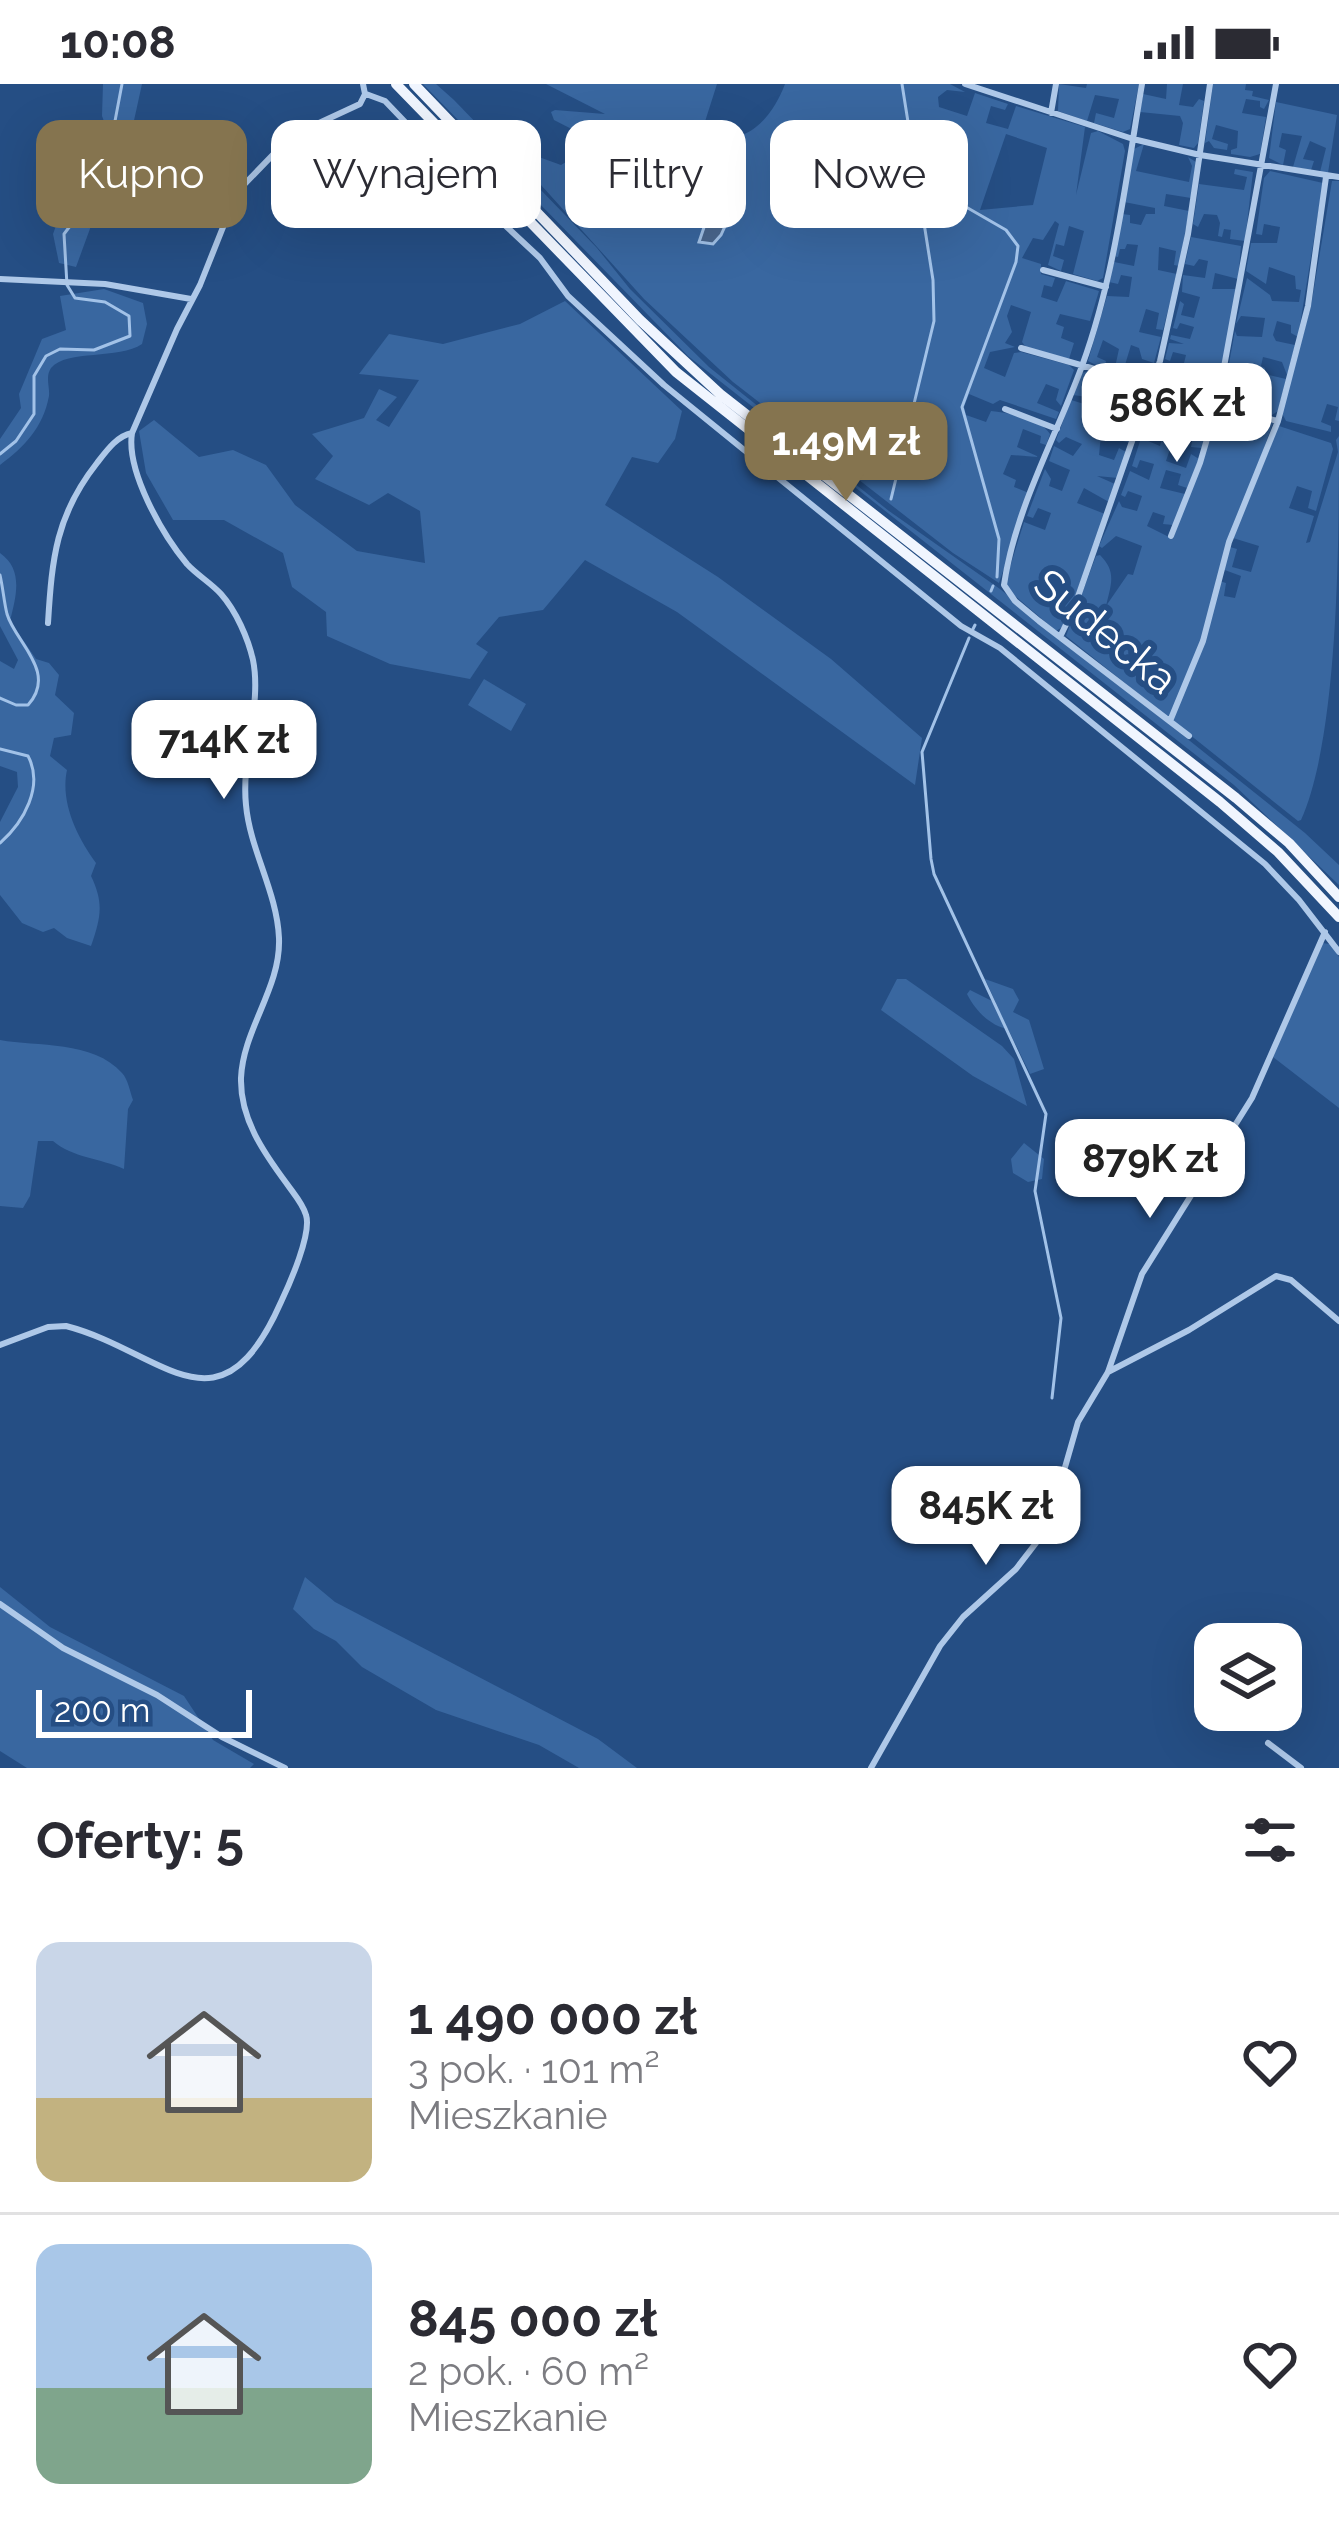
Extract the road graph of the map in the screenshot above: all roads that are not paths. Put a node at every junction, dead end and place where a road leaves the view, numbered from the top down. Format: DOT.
graph roads {
  1 [pos="363,84"];
  2 [pos="396,84"];
  3 [pos="414,84"];
  4 [pos="964,84"];
  5 [pos="1057,84"];
  6 [pos="1142,84"];
  7 [pos="1210,84"];
  8 [pos="1276,84"];
  9 [pos="365,94"];
  10 [pos="1051,113"];
  11 [pos="1132,140"];
  12 [pos="1200,155"];
  13 [pos="1261,166"];
  14 [pos="1326,177"];
  15 [pos="1339,177"];
  16 [pos="1043,270"];
  17 [pos="0,279"];
  18 [pos="1106,287"];
  19 [pos="191,299"];
  20 [pos="1021,348"];
  21 [pos="1082,365"];
  22 [pos="1152,386"];
  23 [pos="1217,405"];
  24 [pos="1005,410"];
  25 [pos="1278,421"];
  26 [pos="1057,429"];
  27 [pos="132,433"];
  28 [pos="1172,536"];
  29 [pos="48,623"];
  30 [pos="1060,637"];
  31 [pos="1170,721"];
  32 [pos="1189,736"];
  33 [pos="1335,891"];
  34 [pos="1339,917"];
  35 [pos="1325,932"];
  36 [pos="1339,952"];
  37 [pos="1339,1321"];
  38 [pos="0,1346"];
  39 [pos="1108,1372"];
  40 [pos="0,1604"];
  41 [pos="1268,1743"];
  42 [pos="285,1768"];
  43 [pos="871,1768"];
  44 [pos="1301,1768"];
  1 -- 9 [label="street"];
  2 -- 34 [label="main road"];
  3 -- 33 [label="main road"];
  4 -- 10 [label="street"];
  5 -- 10 [label="street"];
  6 -- 11 [label="street, Sudecka"];
  7 -- 12 [label="street"];
  8 -- 13 [label="street"];
  9 -- 19 [label="street"];
  9 -- 35 [label="street"];
  10 -- 11 [label="street"];
  11 -- 12 [label="street"];
  11 -- 18 [label="street, Sudecka"];
  12 -- 13 [label="street"];
  12 -- 22 [label="street"];
  13 -- 14 [label="street"];
  13 -- 23 [label="street"];
  14 -- 15 [label="street"];
  14 -- 25 [label="street"];
  16 -- 18 [label="street"];
  17 -- 19 [label="street"];
  18 -- 21 [label="street, Sudecka"];
  19 -- 27 [label="street"];
  20 -- 21 [label="street"];
  21 -- 22 [label="street"];
  21 -- 26 [label="street, Sudecka"];
  22 -- 23 [label="street"];
  22 -- 30 [label="street"];
  23 -- 25 [label="street"];
  23 -- 28 [label="street"];
  24 -- 26 [label="street"];
  25 -- 31 [label="street"];
  26 -- 30 [label="street, Sudecka"];
  27 -- 29 [label="street"];
  27 -- 38 [label="street"];
  30 -- 31 [label="street, Sudecka"];
  31 -- 32 [label="street, Sudecka"];
  35 -- 36 [label="street"];
  35 -- 39 [label="street"];
  37 -- 39 [label="street"];
  39 -- 43 [label="street"];
  40 -- 42 [label="street"];
  41 -- 44 [label="street"];
}
